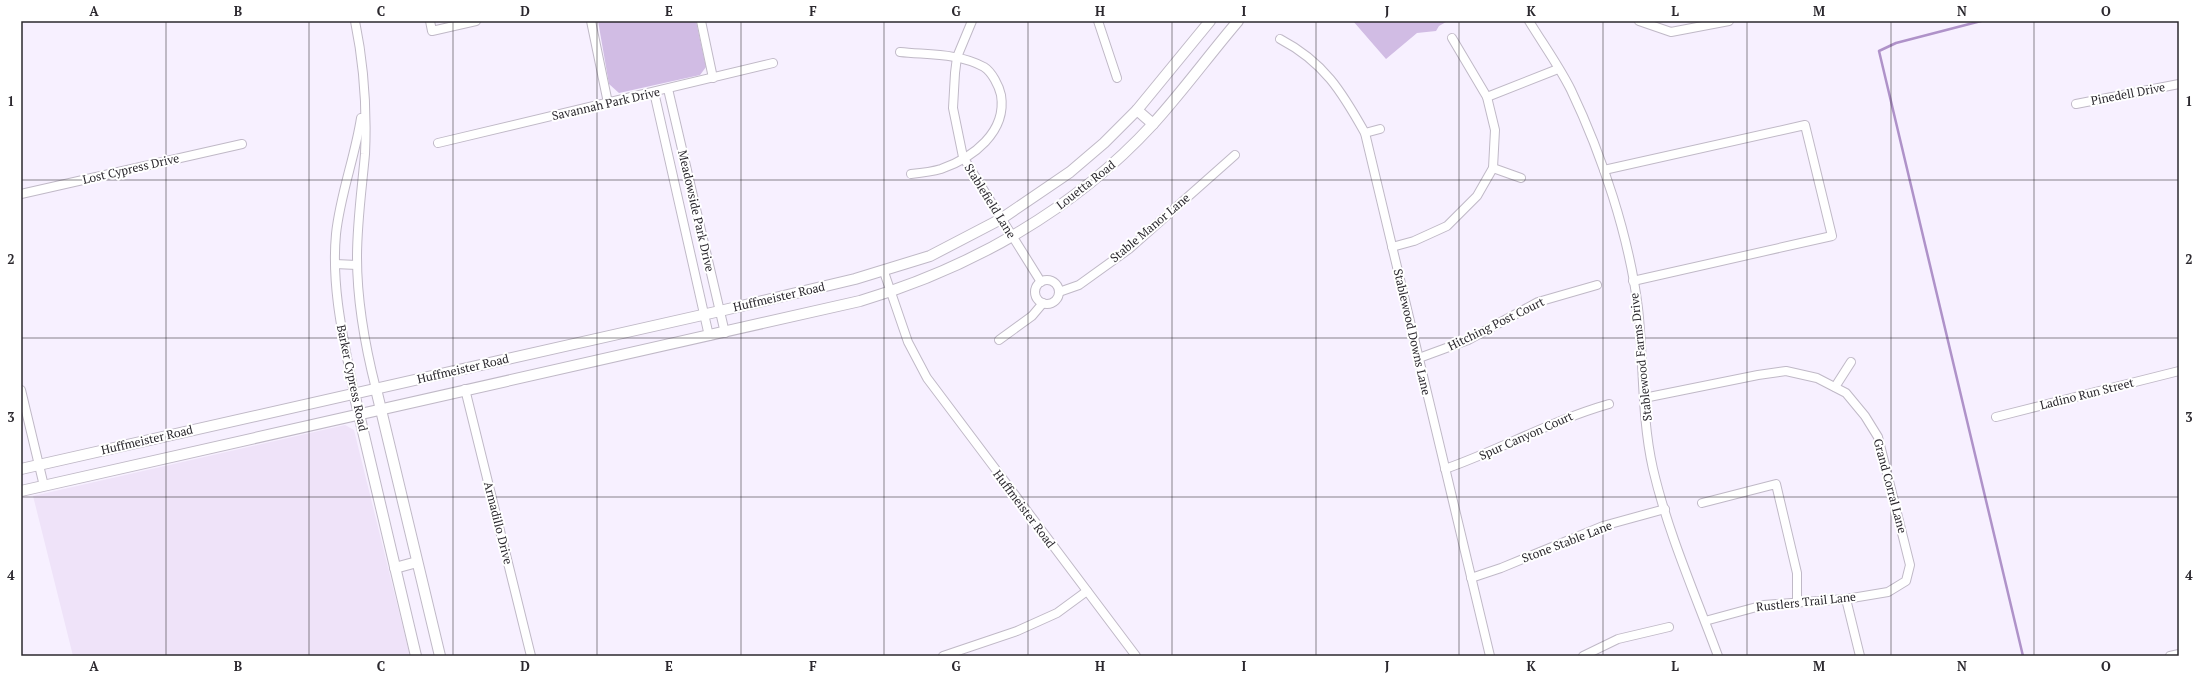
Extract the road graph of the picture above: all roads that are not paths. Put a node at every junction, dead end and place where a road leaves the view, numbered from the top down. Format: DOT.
graph roads {
  1 [pos="355,21"];
  2 [pos="430,21"];
  3 [pos="476,21"];
  4 [pos="591,21"];
  5 [pos="702,21"];
  6 [pos="972,21"];
  7 [pos="1098,21"];
  8 [pos="1210,21"];
  9 [pos="1238,21"];
  10 [pos="1529,21"];
  11 [pos="1639,21"];
  12 [pos="1728,21"];
  13 [pos="1452,38"];
  14 [pos="1280,39"];
  15 [pos="900,52"];
  16 [pos="957,57"];
  17 [pos="774,63"];
  18 [pos="1558,69"];
  19 [pos="713,78"];
  20 [pos="1117,78"];
  21 [pos="2179,84"];
  22 [pos="668,89"];
  23 [pos="654,92"];
  24 [pos="365,97"];
  25 [pos="1487,97"];
  26 [pos="608,103"];
  27 [pos="2076,104"];
  28 [pos="1137,110"];
  29 [pos="1153,124"];
  30 [pos="1380,129"];
  31 [pos="1365,133"];
  32 [pos="438,143"];
  33 [pos="242,144"];
  34 [pos="1235,155"];
  35 [pos="963,157"];
  36 [pos="1493,168"];
  37 [pos="1604,170"];
  38 [pos="911,174"];
  39 [pos="1520,178"];
  40 [pos="21,194"];
  41 [pos="694,203"];
  42 [pos="680,207"];
  43 [pos="1002,219"];
  44 [pos="1012,237"];
  45 [pos="1392,247"];
  46 [pos="335,264"];
  47 [pos="357,265"];
  48 [pos="884,272"];
  49 [pos="1633,281"];
  50 [pos="1040,282"];
  51 [pos="1597,285"];
  52 [pos="890,292"];
  53 [pos="1059,292"];
  54 [pos="1043,303"];
  55 [pos="720,311"];
  56 [pos="705,314"];
  57 [pos="725,333"];
  58 [pos="709,336"];
  59 [pos="999,340"];
  60 [pos="1419,358"];
  61 [pos="1851,362"];
  62 [pos="2179,371"];
  63 [pos="1835,388"];
  64 [pos="376,389"];
  65 [pos="465,389"];
  66 [pos="21,390"];
  67 [pos="354,394"];
  68 [pos="1644,398"];
  69 [pos="1609,404"];
  70 [pos="380,410"];
  71 [pos="359,415"];
  72 [pos="1996,417"];
  73 [pos="39,465"];
  74 [pos="21,469"];
  75 [pos="1445,469"];
  76 [pos="44,486"];
  77 [pos="21,491"];
  78 [pos="1702,503"];
  79 [pos="1665,509"];
  80 [pos="417,562"];
  81 [pos="395,568"];
  82 [pos="1471,578"];
  83 [pos="1906,581"];
  84 [pos="1087,592"];
  85 [pos="1846,599"];
  86 [pos="1797,601"];
  87 [pos="1705,621"];
  88 [pos="1669,626"];
  89 [pos="2179,654"];
  90 [pos="416,656"];
  91 [pos="440,656"];
  92 [pos="531,656"];
  93 [pos="943,656"];
  94 [pos="1136,656"];
  95 [pos="1490,656"];
  96 [pos="1583,656"];
  97 [pos="1718,656"];
  98 [pos="1860,656"];
  99 [pos="2170,656"];
  1 -- 24 [label="street, Barker Cypress Road"];
  2 -- 3 [label="street"];
  4 -- 26 [label="street"];
  5 -- 19 [label="street"];
  6 -- 16 [label="street, Stablefield Lane"];
  7 -- 20 [label="street"];
  8 -- 28 [label="main road, Louetta Road"];
  9 -- 29 [label="main road, Louetta Road"];
  10 -- 18 [label="street, Stablewood Farms Drive"];
  11 -- 12 [label="street"];
  13 -- 25 [label="street"];
  14 -- 31 [label="street, Stablewood Downs Lane"];
  15 -- 16 [label="street"];
  16 -- 35 [label="street, Stablefield Lane"];
  16 -- 35 [label="street"];
  17 -- 19 [label="street, Savannah Park Drive"];
  18 -- 25 [label="street"];
  18 -- 37 [label="street, Stablewood Farms Drive"];
  19 -- 22 [label="street, Savannah Park Drive"];
  21 -- 27 [label="street, Pinedell Drive"];
  22 -- 23 [label="street, Savannah Park Drive"];
  22 -- 41 [label="street, Meadowside Park Drive"];
  23 -- 26 [label="street, Savannah Park Drive"];
  23 -- 42 [label="street, Meadowside Park Drive"];
  24 -- 46 [label="street, Barker Cypress Road"];
  24 -- 47 [label="street, Barker Cypress Road"];
  25 -- 36 [label="street"];
  26 -- 32 [label="street, Savannah Park Drive"];
  28 -- 29 [label="main road"];
  28 -- 43 [label="main road, Louetta Road"];
  29 -- 44 [label="main road, Louetta Road"];
  30 -- 31 [label="street"];
  31 -- 45 [label="street, Stablewood Downs Lane"];
  33 -- 40 [label="street, Lost Cypress Drive"];
  34 -- 53 [label="street, Stable Manor Lane"];
  35 -- 38 [label="street"];
  35 -- 43 [label="street, Stablefield Lane"];
  36 -- 39 [label="street"];
  36 -- 45 [label="street"];
  37 -- 49 [label="street, Stablewood Farms Drive"];
  37 -- 49 [label="street"];
  41 -- 42 [label="street"];
  41 -- 55 [label="street, Meadowside Park Drive"];
  42 -- 56 [label="street, Meadowside Park Drive"];
  43 -- 44 [label="street, Stablefield Lane"];
  43 -- 48 [label="main road, Louetta Road"];
  44 -- 50 [label="street, Stablefield Lane"];
  44 -- 52 [label="main road, Louetta Road"];
  45 -- 60 [label="street, Stablewood Downs Lane"];
  46 -- 47 [label="street"];
  46 -- 67 [label="street, Barker Cypress Road"];
  47 -- 64 [label="street, Barker Cypress Road"];
  48 -- 52 [label="street, Huffmeister Road"];
  48 -- 55 [label="main road, Huffmeister Road"];
  49 -- 68 [label="street, Stablewood Farms Drive"];
  50 -- 53 [label="street"];
  50 -- 54 [label="street"];
  51 -- 60 [label="street, Hitching Post Court"];
  52 -- 57 [label="main road, Huffmeister Road"];
  52 -- 84 [label="street, Huffmeister Road"];
  53 -- 54 [label="street"];
  54 -- 59 [label="street"];
  55 -- 56 [label="main road, Huffmeister Road"];
  55 -- 57 [label="street, Meadowside Park Drive"];
  56 -- 58 [label="street, Meadowside Park Drive"];
  56 -- 64 [label="main road, Huffmeister Road"];
  57 -- 58 [label="main road, Huffmeister Road"];
  58 -- 65 [label="main road, Huffmeister Road"];
  60 -- 75 [label="street, Stablewood Downs Lane"];
  61 -- 63 [label="street"];
  62 -- 72 [label="street, Ladino Run Street"];
  63 -- 68 [label="street, Grand Corral Lane"];
  63 -- 83 [label="street, Grand Corral Lane"];
  64 -- 67 [label="main road, Huffmeister Road"];
  64 -- 70 [label="main road, Barker Cypress Road"];
  65 -- 70 [label="main road, Huffmeister Road"];
  65 -- 92 [label="street, Armadillo Drive"];
  66 -- 73 [label="street"];
  67 -- 71 [label="main road, Barker Cypress Road"];
  67 -- 73 [label="main road, Huffmeister Road"];
  68 -- 79 [label="street, Stablewood Farms Drive"];
  69 -- 75 [label="street, Spur Canyon Court"];
  70 -- 71 [label="main road, Huffmeister Road"];
  70 -- 80 [label="main road, Barker Cypress Road"];
  71 -- 76 [label="main road, Huffmeister Road"];
  71 -- 81 [label="main road, Barker Cypress Road"];
  73 -- 74 [label="main road, Huffmeister Road"];
  73 -- 76 [label="street"];
  75 -- 82 [label="street, Stablewood Downs Lane"];
  76 -- 77 [label="main road, Huffmeister Road"];
  78 -- 86 [label="street"];
  79 -- 82 [label="street, Stone Stable Lane"];
  79 -- 87 [label="street, Stablewood Farms Drive"];
  80 -- 81 [label="main road"];
  80 -- 91 [label="main road, Barker Cypress Road"];
  81 -- 90 [label="main road, Barker Cypress Road"];
  82 -- 95 [label="street, Stablewood Downs Lane"];
  83 -- 85 [label="street, Rustlers Trail Lane"];
  84 -- 93 [label="street"];
  84 -- 94 [label="street, Huffmeister Road"];
  85 -- 86 [label="street, Rustlers Trail Lane"];
  85 -- 98 [label="street"];
  86 -- 87 [label="street, Rustlers Trail Lane"];
  87 -- 97 [label="street, Stablewood Farms Drive"];
  88 -- 96 [label="street"];
  89 -- 99 [label="street"];
}
